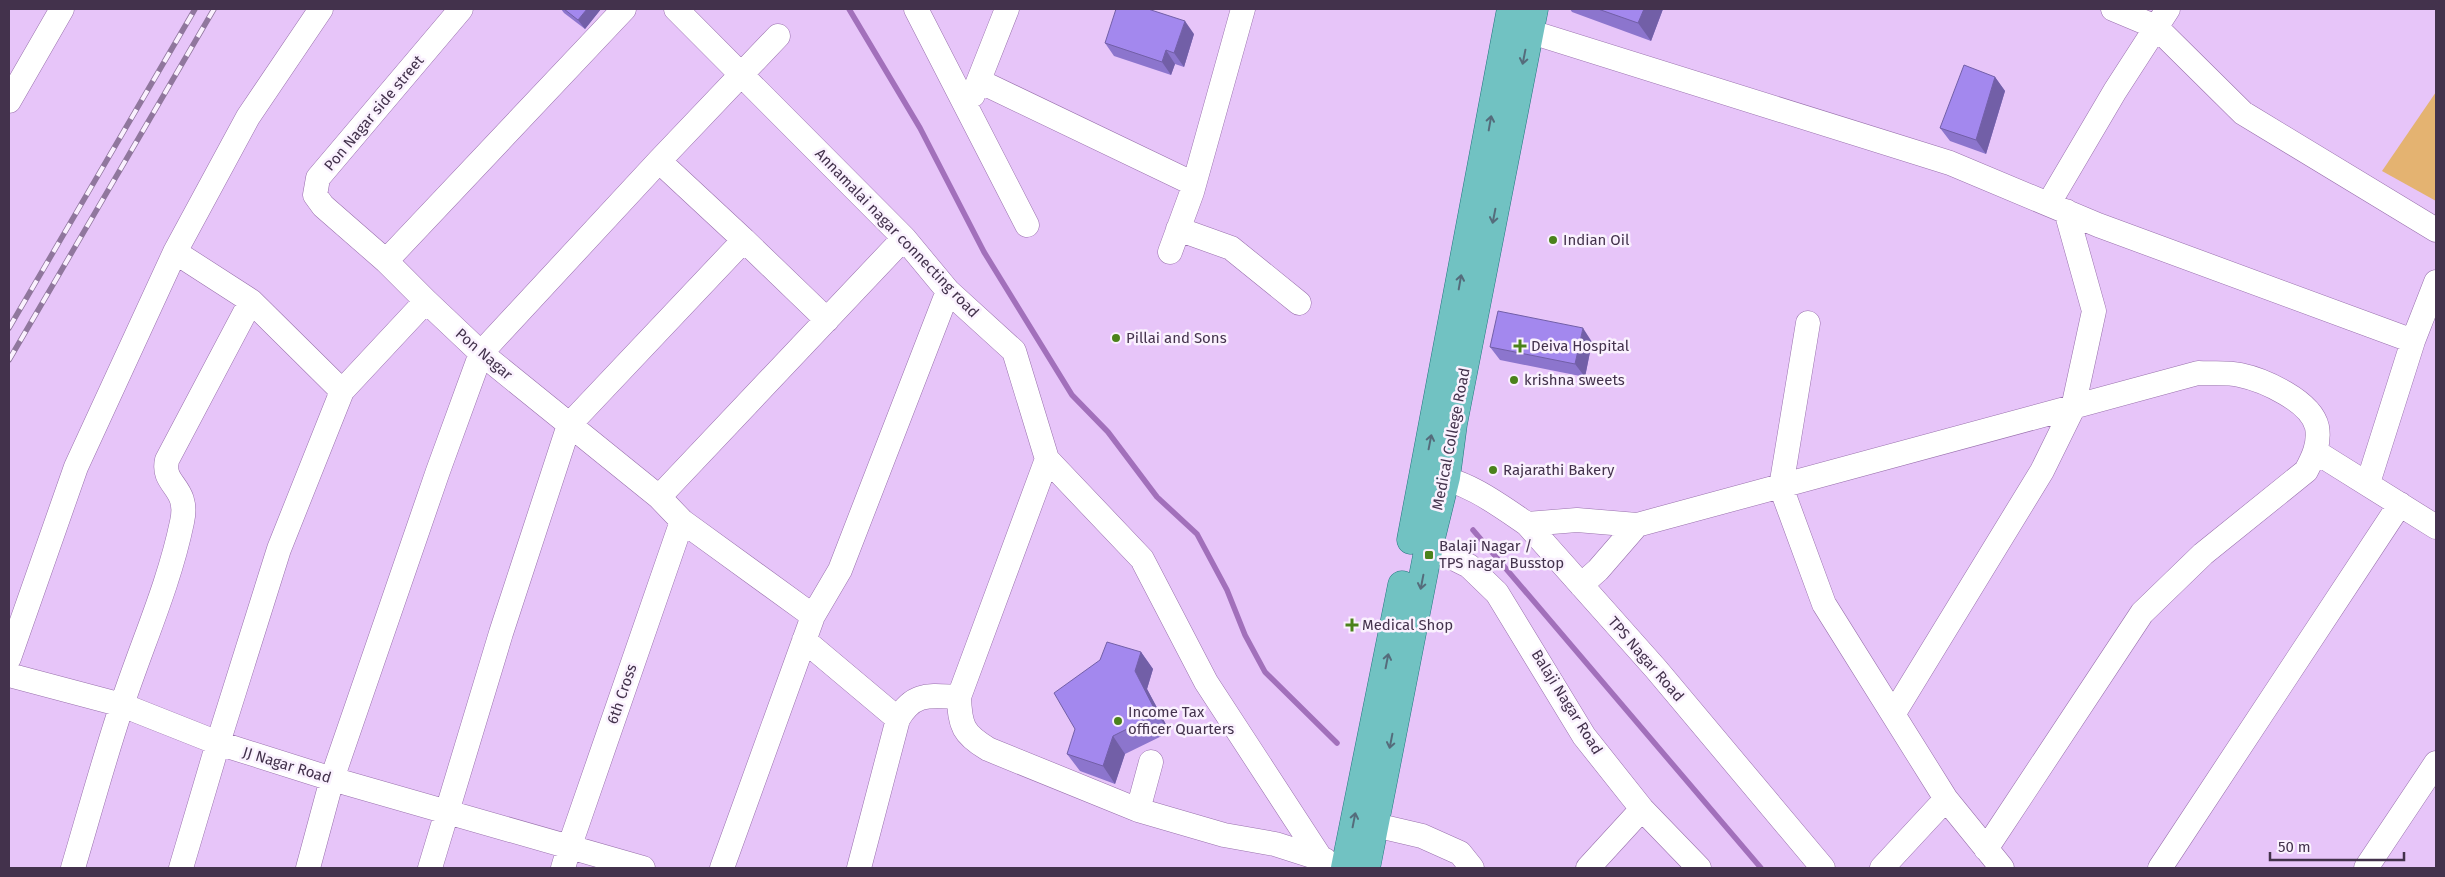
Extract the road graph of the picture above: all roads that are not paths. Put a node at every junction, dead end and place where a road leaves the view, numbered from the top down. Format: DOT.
graph roads {
  1 [pos="62,9"];
  2 [pos="321,9"];
  3 [pos="461,9"];
  4 [pos="624,9"];
  5 [pos="676,9"];
  6 [pos="916,9"];
  7 [pos="1007,9"];
  8 [pos="1243,9"];
  9 [pos="2113,9"];
  10 [pos="1521,18"];
  11 [pos="2162,18"];
  12 [pos="778,36"];
  13 [pos="742,74"];
  14 [pos="979,81"];
  15 [pos="9,101"];
  16 [pos="967,110"];
  17 [pos="659,161"];
  18 [pos="1194,184"];
  19 [pos="2057,207"];
  20 [pos="1027,225"];
  21 [pos="1178,229"];
  22 [pos="2436,230"];
  23 [pos="904,238"];
  24 [pos="744,240"];
  25 [pos="175,252"];
  26 [pos="1170,252"];
  27 [pos="386,261"];
  28 [pos="2436,282"];
  29 [pos="948,291"];
  30 [pos="426,300"];
  31 [pos="251,301"];
  32 [pos="1298,303"];
  33 [pos="827,320"];
  34 [pos="1808,323"];
  35 [pos="2413,341"];
  36 [pos="482,354"];
  37 [pos="342,390"];
  38 [pos="2073,408"];
  39 [pos="570,425"];
  40 [pos="2316,452"];
  41 [pos="1047,459"];
  42 [pos="2368,483"];
  43 [pos="1432,486"];
  44 [pos="1781,487"];
  45 [pos="659,497"];
  46 [pos="2400,504"];
  47 [pos="682,521"];
  48 [pos="1526,524"];
  49 [pos="1637,525"];
  50 [pos="2436,527"];
  51 [pos="1425,536"];
  52 [pos="1581,584"];
  53 [pos="813,616"];
  54 [pos="804,640"];
  55 [pos="9,658"];
  56 [pos="9,675"];
  57 [pos="959,698"];
  58 [pos="122,705"];
  59 [pos="1894,713"];
  60 [pos="898,719"];
  61 [pos="218,743"];
  62 [pos="1151,762"];
  63 [pos="2436,764"];
  64 [pos="332,779"];
  65 [pos="1946,799"];
  66 [pos="1642,809"];
  67 [pos="1138,810"];
  68 [pos="446,813"];
  69 [pos="1375,825"];
  70 [pos="1986,849"];
  71 [pos="1320,857"];
  72 [pos="566,858"];
  73 [pos="73,868"];
  74 [pos="181,868"];
  75 [pos="308,868"];
  76 [pos="430,868"];
  77 [pos="643,868"];
  78 [pos="722,868"];
  79 [pos="859,868"];
  80 [pos="1343,868"];
  81 [pos="1366,868"];
  82 [pos="1472,868"];
  83 [pos="1588,868"];
  84 [pos="1699,868"];
  85 [pos="1823,868"];
  86 [pos="1882,868"];
  87 [pos="2002,868"];
  88 [pos="2160,868"];
  89 [pos="2366,868"];
  1 -- 15 [label="street"];
  2 -- 25 [label="street"];
  3 -- 27 [label="street, Pon Nagar side street"];
  4 -- 27 [label="street"];
  5 -- 13 [label="street, Annamalai nagar connecting road"];
  6 -- 16 [label="street"];
  7 -- 14 [label="street"];
  8 -- 18 [label="street"];
  9 -- 11 [label="street"];
  10 -- 19 [label="street"];
  10 -- 43 [label="main road, Medical College Road"];
  11 -- 19 [label="street"];
  11 -- 22 [label="street"];
  12 -- 13 [label="street"];
  13 -- 17 [label="street"];
  13 -- 23 [label="street, Annamalai nagar connecting road"];
  14 -- 16 [label="street"];
  14 -- 18 [label="street"];
  16 -- 20 [label="street"];
  17 -- 24 [label="street"];
  17 -- 36 [label="street"];
  18 -- 21 [label="street"];
  19 -- 35 [label="street"];
  19 -- 38 [label="street"];
  21 -- 26 [label="street"];
  21 -- 32 [label="street"];
  23 -- 29 [label="street, Annamalai nagar connecting road"];
  23 -- 33 [label="street"];
  24 -- 33 [label="street"];
  24 -- 39 [label="street"];
  25 -- 31 [label="street"];
  25 -- 55 [label="street"];
  27 -- 30 [label="street, Pon Nagar side street"];
  28 -- 35 [label="street"];
  29 -- 41 [label="street, Annamalai nagar connecting road"];
  29 -- 53 [label="street"];
  30 -- 36 [label="street, Pon Nagar"];
  30 -- 37 [label="street"];
  31 -- 37 [label="street"];
  31 -- 58 [label="street"];
  33 -- 45 [label="street"];
  34 -- 44 [label="street"];
  35 -- 42 [label="street"];
  36 -- 39 [label="street, Pon Nagar"];
  36 -- 64 [label="street"];
  37 -- 61 [label="street"];
  38 -- 40 [label="street"];
  38 -- 44 [label="street"];
  38 -- 59 [label="street"];
  39 -- 45 [label="street, Pon Nagar"];
  39 -- 68 [label="street"];
  40 -- 42 [label="street"];
  40 -- 70 [label="street"];
  41 -- 57 [label="street"];
  41 -- 71 [label="street, Annamalai nagar connecting road"];
  42 -- 46 [label="street"];
  43 -- 48 [label="street, TPS Nagar Road"];
  43 -- 51 [label="main road, Medical College Road"];
  44 -- 49 [label="street"];
  44 -- 59 [label="street"];
  45 -- 47 [label="street, Pon Nagar"];
  46 -- 50 [label="street"];
  46 -- 88 [label="street"];
  47 -- 53 [label="street, Pon Nagar"];
  47 -- 72 [label="street, 6th Cross"];
  48 -- 49 [label="street"];
  48 -- 52 [label="street, TPS Nagar Road"];
  49 -- 52 [label="street"];
  51 -- 66 [label="street, Balaji Nagar Road"];
  51 -- 69 [label="main road, Medical College Road, one-way"];
  80 -- 51 [label="main road, Medical College Road, one-way"];
  52 -- 85 [label="street, TPS Nagar Road"];
  53 -- 54 [label="street"];
  54 -- 60 [label="street"];
  54 -- 78 [label="street"];
  56 -- 58 [label="street, JJ Nagar Road"];
  57 -- 60 [label="street"];
  57 -- 67 [label="street"];
  58 -- 61 [label="street, JJ Nagar Road"];
  58 -- 73 [label="street"];
  59 -- 65 [label="street"];
  60 -- 79 [label="street"];
  61 -- 64 [label="street, JJ Nagar Road"];
  61 -- 74 [label="street"];
  62 -- 67 [label="street"];
  63 -- 89 [label="street"];
  64 -- 68 [label="street, JJ Nagar Road"];
  64 -- 75 [label="street"];
  65 -- 70 [label="street"];
  65 -- 86 [label="street"];
  66 -- 83 [label="street"];
  66 -- 84 [label="street, Balaji Nagar Road"];
  67 -- 71 [label="street"];
  68 -- 72 [label="street, JJ Nagar Road"];
  68 -- 76 [label="street"];
  69 -- 81 [label="main road, Medical College Road"];
  69 -- 82 [label="street"];
  70 -- 87 [label="street"];
  71 -- 80 [label="street"];
  72 -- 77 [label="street, JJ Nagar Road"];
}
